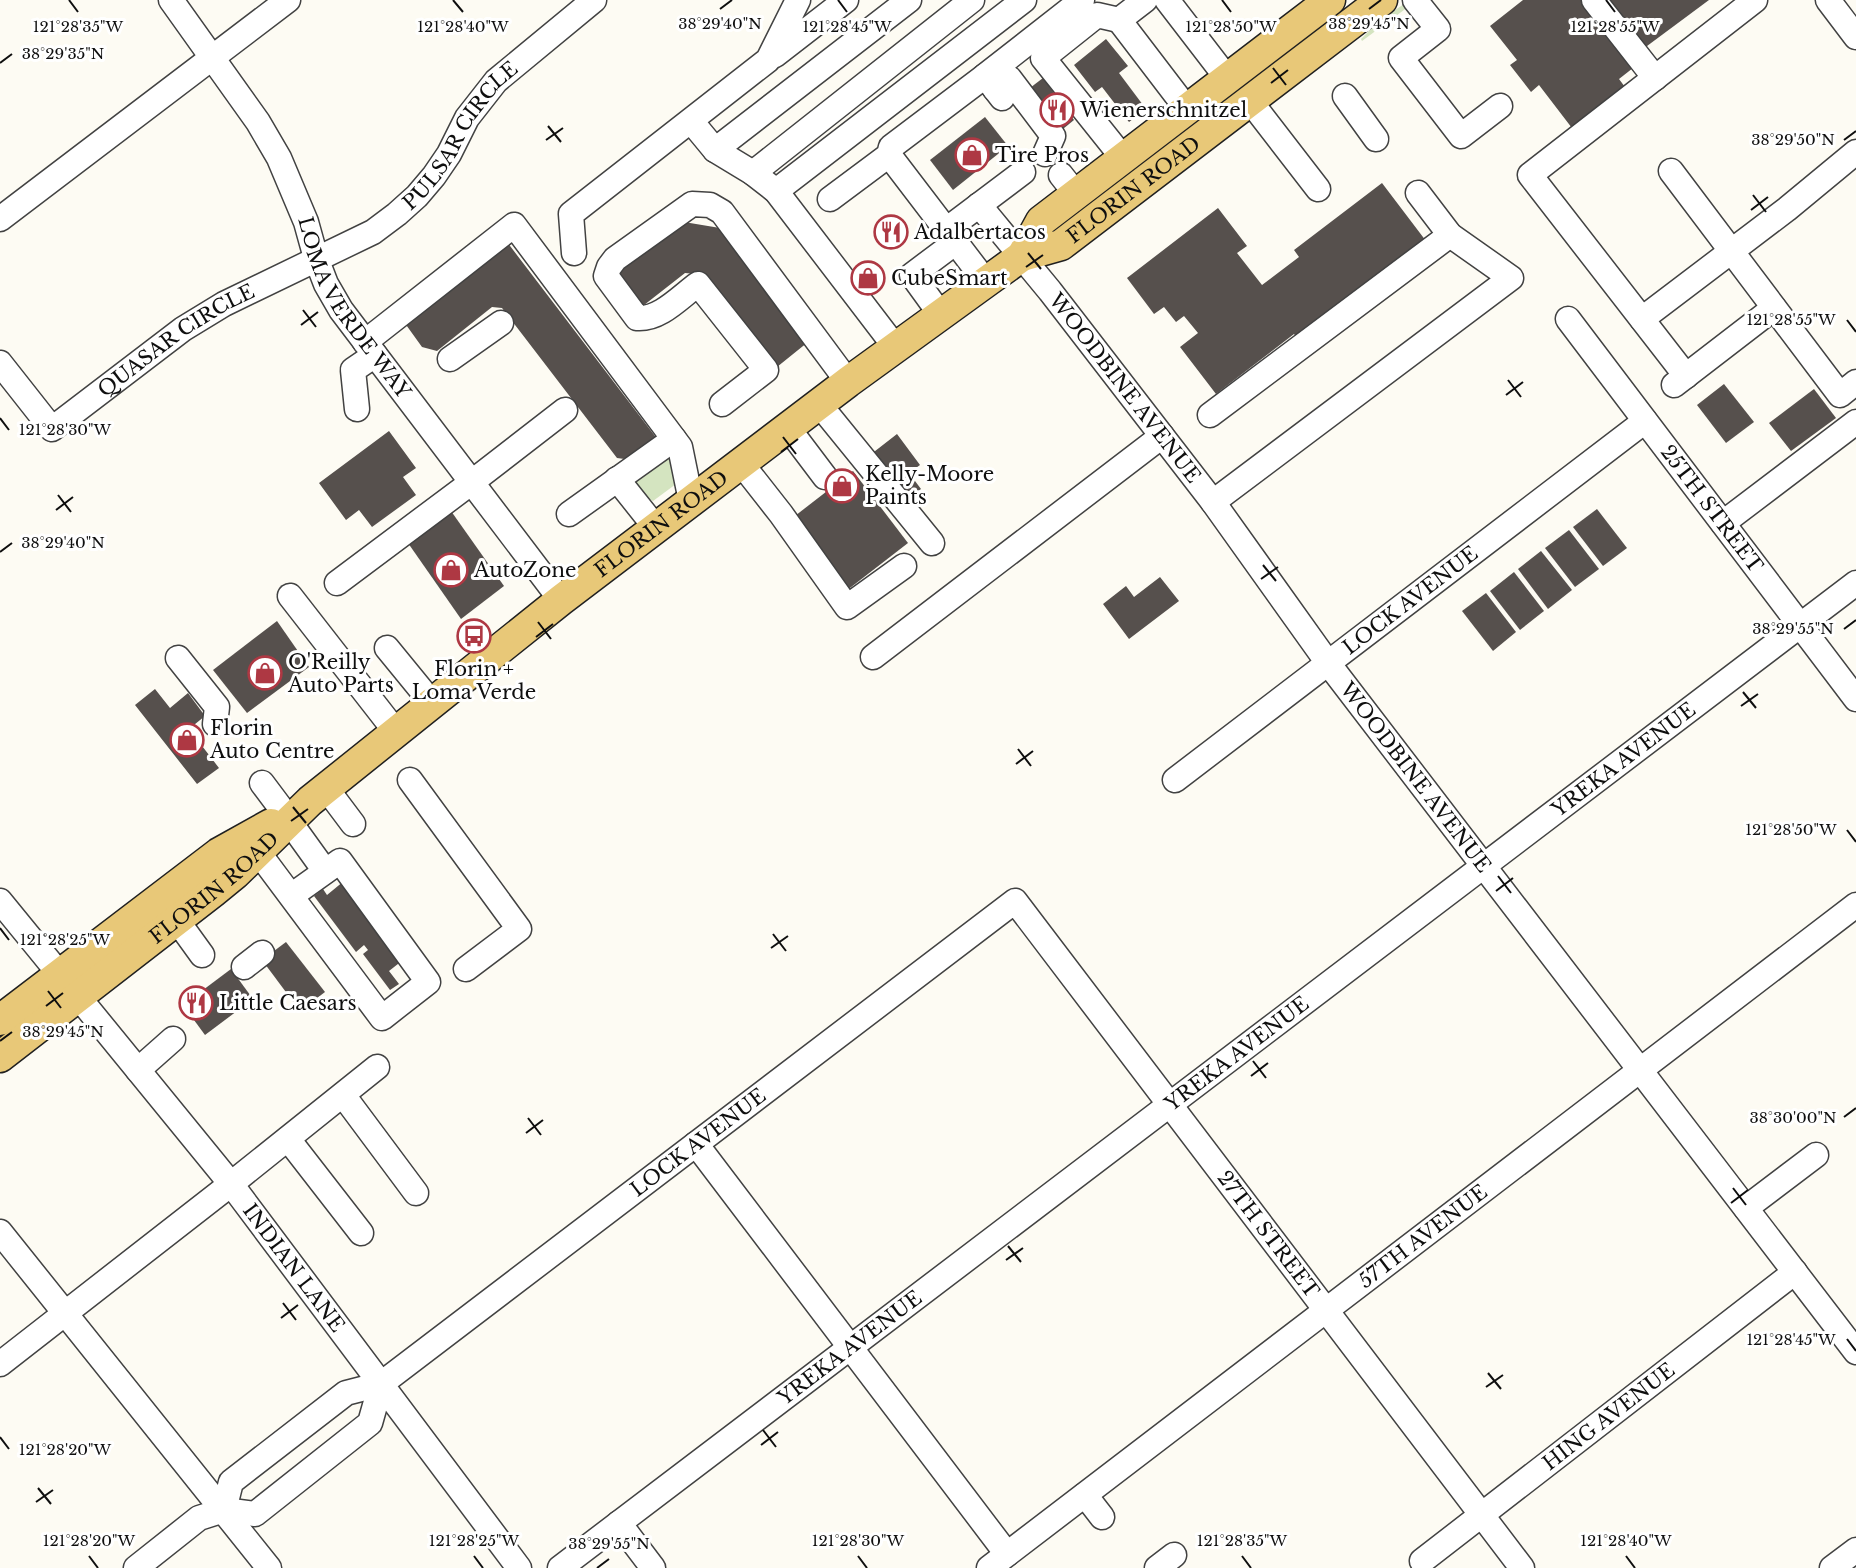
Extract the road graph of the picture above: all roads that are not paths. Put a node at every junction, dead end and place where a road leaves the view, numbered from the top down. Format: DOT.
graph roads {
  1 [pos="171,0"];
  2 [pos="288,0"];
  3 [pos="594,0"];
  4 [pos="798,0"];
  5 [pos="846,0"];
  6 [pos="909,0"];
  7 [pos="972,0"];
  8 [pos="1024,0"];
  9 [pos="1082,0"];
  10 [pos="1145,0"];
  11 [pos="1167,0"];
  12 [pos="1330,0"];
  13 [pos="1382,0"];
  14 [pos="1415,0"];
  15 [pos="1594,0"];
  16 [pos="1755,0"];
  17 [pos="1828,0"];
  18 [pos="1119,20"];
  19 [pos="1291,30"];
  20 [pos="1856,37"];
  21 [pos="211,58"];
  22 [pos="768,60"];
  23 [pos="1227,78"];
  24 [pos="1656,78"];
  25 [pos="994,87"];
  26 [pos="1344,96"];
  27 [pos="1250,101"];
  28 [pos="1500,106"];
  29 [pos="1187,109"];
  30 [pos="691,121"];
  31 [pos="1376,139"];
  32 [pos="1196,142"];
  33 [pos="715,150"];
  34 [pos="1856,152"];
  35 [pos="1045,154"];
  36 [pos="888,155"];
  37 [pos="1123,158"];
  38 [pos="1671,171"];
  39 [pos="1023,172"];
  40 [pos="753,173"];
  41 [pos="1318,189"];
  42 [pos="776,191"];
  43 [pos="1418,193"];
  44 [pos="830,199"];
  45 [pos="979,205"];
  46 [pos="0,219"];
  47 [pos="1450,235"];
  48 [pos="951,236"];
  49 [pos="1732,252"];
  50 [pos="574,253"];
  51 [pos="1022,256"];
  52 [pos="316,258"];
  53 [pos="986,282"];
  54 [pos="1774,308"];
  55 [pos="941,315"];
  56 [pos="1568,319"];
  57 [pos="1642,320"];
  58 [pos="501,323"];
  59 [pos="370,348"];
  60 [pos="896,348"];
  61 [pos="450,359"];
  62 [pos="0,363"];
  63 [pos="848,382"];
  64 [pos="1856,382"];
  65 [pos="722,404"];
  66 [pos="819,404"];
  67 [pos="357,409"];
  68 [pos="565,410"];
  69 [pos="1210,415"];
  70 [pos="1645,421"];
  71 [pos="1856,422"];
  72 [pos="788,428"];
  73 [pos="1162,436"];
  74 [pos="674,439"];
  75 [pos="741,463"];
  76 [pos="825,477"];
  77 [pos="617,479"];
  78 [pos="472,482"];
  79 [pos="692,501"];
  80 [pos="1214,502"];
  81 [pos="569,514"];
  82 [pos="1723,523"];
  83 [pos="656,528"];
  84 [pos="932,543"];
  85 [pos="904,566"];
  86 [pos="337,583"];
  87 [pos="1856,583"];
  88 [pos="290,596"];
  89 [pos="561,600"];
  90 [pos="1800,626"];
  91 [pos="387,648"];
  92 [pos="873,657"];
  93 [pos="178,658"];
  94 [pos="1328,663"];
  95 [pos="1856,699"];
  96 [pos="432,704"];
  97 [pos="215,724"];
  98 [pos="396,732"];
  99 [pos="410,780"];
  100 [pos="1176,780"];
  101 [pos="261,783"];
  102 [pos="302,806"];
  103 [pos="353,824"];
  104 [pos="258,852"];
  105 [pos="332,866"];
  106 [pos="1485,866"];
  107 [pos="291,896"];
  108 [pos="0,901"];
  109 [pos="1015,901"];
  110 [pos="1856,905"];
  111 [pos="176,919"];
  112 [pos="202,955"];
  113 [pos="466,969"];
  114 [pos="68,985"];
  115 [pos="0,1020"];
  116 [pos="173,1039"];
  117 [pos="0,1057"];
  118 [pos="377,1067"];
  119 [pos="138,1070"];
  120 [pos="1640,1070"];
  121 [pos="343,1095"];
  122 [pos="1170,1105"];
  123 [pos="288,1139"];
  124 [pos="696,1144"];
  125 [pos="1816,1155"];
  126 [pos="231,1184"];
  127 [pos="416,1193"];
  128 [pos="1746,1208"];
  129 [pos="0,1232"];
  130 [pos="361,1233"];
  131 [pos="1795,1272"];
  132 [pos="1326,1310"];
  133 [pos="64,1312"];
  134 [pos="850,1348"];
  135 [pos="1856,1352"];
  136 [pos="0,1364"];
  137 [pos="381,1384"];
  138 [pos="1085,1495"];
  139 [pos="224,1510"];
  140 [pos="1481,1514"];
  141 [pos="1102,1517"];
  142 [pos="619,1523"];
  143 [pos="1856,1550"];
  144 [pos="998,1561"];
  145 [pos="1422,1561"];
  146 [pos="136,1568"];
  147 [pos="269,1568"];
  148 [pos="519,1568"];
  149 [pos="560,1568"];
  150 [pos="653,1568"];
  151 [pos="1522,1568"];
  152 [pos="1832,1568"];
  1 -- 21 [label="street, LOMA VERDE WAY"];
  2 -- 21 [label="street"];
  3 -- 52 [label="street, PULSAR CIRCLE"];
  4 -- 22 [label="street"];
  5 -- 22 [label="street"];
  6 -- 33 [label="street"];
  7 -- 40 [label="street"];
  8 -- 42 [label="street"];
  9 -- 25 [label="street"];
  10 -- 18 [label="street"];
  11 -- 23 [label="street"];
  12 -- 19 [label="main road, FLORIN ROAD"];
  13 -- 27 [label="main road, FLORIN ROAD"];
  14 -- 28 [label="street"];
  15 -- 24 [label="street"];
  16 -- 24 [label="street"];
  17 -- 20 [label="street"];
  18 -- 29 [label="street"];
  18 -- 37 [label="street"];
  19 -- 23 [label="main road, FLORIN ROAD"];
  19 -- 27 [label="main road"];
  21 -- 46 [label="street"];
  21 -- 52 [label="street, LOMA VERDE WAY"];
  22 -- 30 [label="street"];
  23 -- 29 [label="main road, FLORIN ROAD"];
  23 -- 32 [label="main road"];
  24 -- 57 [label="street"];
  25 -- 35 [label="street"];
  25 -- 36 [label="street"];
  26 -- 31 [label="street"];
  27 -- 32 [label="main road, FLORIN ROAD"];
  27 -- 41 [label="street"];
  29 -- 37 [label="main road, FLORIN ROAD"];
  30 -- 33 [label="street"];
  30 -- 50 [label="street"];
  32 -- 51 [label="main road, FLORIN ROAD"];
  33 -- 40 [label="street"];
  34 -- 49 [label="street"];
  36 -- 44 [label="street"];
  36 -- 48 [label="street"];
  37 -- 51 [label="main road, FLORIN ROAD"];
  38 -- 49 [label="street"];
  39 -- 45 [label="street"];
  40 -- 42 [label="street"];
  42 -- 60 [label="street"];
  43 -- 47 [label="street"];
  45 -- 48 [label="street"];
  45 -- 51 [label="street, WOODBINE AVENUE"];
  47 -- 69 [label="street"];
  47 -- 80 [label="street"];
  48 -- 53 [label="street"];
  48 -- 55 [label="street"];
  49 -- 54 [label="street"];
  49 -- 57 [label="street"];
  51 -- 53 [label="main road, FLORIN ROAD"];
  51 -- 73 [label="street, WOODBINE AVENUE"];
  52 -- 59 [label="street, LOMA VERDE WAY"];
  52 -- 62 [label="street, QUASAR CIRCLE"];
  53 -- 55 [label="main road, FLORIN ROAD"];
  54 -- 57 [label="street"];
  54 -- 64 [label="street"];
  55 -- 60 [label="main road, FLORIN ROAD"];
  56 -- 70 [label="street, 25TH STREET"];
  58 -- 61 [label="street"];
  59 -- 67 [label="street"];
  59 -- 74 [label="street"];
  59 -- 78 [label="street, LOMA VERDE WAY"];
  60 -- 63 [label="main road, FLORIN ROAD"];
  63 -- 65 [label="street"];
  63 -- 66 [label="main road, FLORIN ROAD"];
  66 -- 72 [label="main road, FLORIN ROAD"];
  66 -- 84 [label="street"];
  68 -- 78 [label="street"];
  70 -- 82 [label="street, 25TH STREET"];
  70 -- 94 [label="street, LOCK AVENUE"];
  71 -- 82 [label="street"];
  72 -- 75 [label="main road, FLORIN ROAD"];
  72 -- 76 [label="street"];
  73 -- 80 [label="street, WOODBINE AVENUE"];
  73 -- 92 [label="street"];
  74 -- 77 [label="street"];
  74 -- 79 [label="street"];
  75 -- 79 [label="main road, FLORIN ROAD"];
  75 -- 85 [label="street"];
  77 -- 81 [label="street"];
  77 -- 83 [label="street"];
  78 -- 86 [label="street"];
  78 -- 89 [label="street, LOMA VERDE WAY"];
  79 -- 83 [label="main road, FLORIN ROAD"];
  80 -- 94 [label="street, WOODBINE AVENUE"];
  82 -- 90 [label="street, 25TH STREET"];
  83 -- 89 [label="main road, FLORIN ROAD"];
  87 -- 90 [label="street, YREKA AVENUE"];
  88 -- 98 [label="street"];
  89 -- 96 [label="main road, FLORIN ROAD"];
  90 -- 95 [label="street, 25TH STREET"];
  90 -- 106 [label="street, YREKA AVENUE"];
  91 -- 96 [label="street"];
  93 -- 97 [label="street"];
  94 -- 100 [label="street, LOCK AVENUE"];
  94 -- 106 [label="street, WOODBINE AVENUE"];
  96 -- 98 [label="main road, FLORIN ROAD"];
  98 -- 102 [label="main road, FLORIN ROAD"];
  99 -- 113 [label="street"];
  101 -- 102 [label="street"];
  102 -- 103 [label="street"];
  102 -- 104 [label="main road, FLORIN ROAD"];
  102 -- 105 [label="street"];
  102 -- 114 [label="main road, FLORIN ROAD"];
  104 -- 107 [label="street"];
  104 -- 111 [label="main road, FLORIN ROAD"];
  105 -- 107 [label="street"];
  105 -- 107 [label="street"];
  106 -- 120 [label="street, WOODBINE AVENUE"];
  106 -- 122 [label="street, YREKA AVENUE"];
  108 -- 114 [label="street, INDIAN LANE"];
  109 -- 122 [label="street, 27TH STREET"];
  109 -- 124 [label="street, LOCK AVENUE"];
  110 -- 120 [label="street, 57TH AVENUE"];
  111 -- 112 [label="street"];
  111 -- 114 [label="main road, FLORIN ROAD"];
  114 -- 115 [label="main road, FLORIN ROAD"];
  114 -- 117 [label="main road, FLORIN ROAD"];
  114 -- 119 [label="street, INDIAN LANE"];
  116 -- 119 [label="street"];
  118 -- 121 [label="street"];
  119 -- 126 [label="street, INDIAN LANE"];
  120 -- 128 [label="street, WOODBINE AVENUE"];
  120 -- 132 [label="street, 57TH AVENUE"];
  121 -- 123 [label="street"];
  121 -- 127 [label="street"];
  122 -- 132 [label="street, 27TH STREET"];
  122 -- 134 [label="street, YREKA AVENUE"];
  123 -- 126 [label="street"];
  123 -- 130 [label="street"];
  124 -- 134 [label="street"];
  124 -- 137 [label="street, LOCK AVENUE"];
  125 -- 128 [label="street"];
  126 -- 133 [label="street"];
  126 -- 137 [label="street, INDIAN LANE"];
  128 -- 131 [label="street, WOODBINE AVENUE"];
  129 -- 133 [label="street"];
  131 -- 135 [label="street, WOODBINE AVENUE"];
  131 -- 140 [label="street, HING AVENUE"];
  132 -- 138 [label="street, 57TH AVENUE"];
  132 -- 140 [label="street, 27TH STREET"];
  133 -- 136 [label="street"];
  133 -- 139 [label="street"];
  134 -- 142 [label="street, YREKA AVENUE"];
  134 -- 144 [label="street"];
  137 -- 139 [label="street"];
  137 -- 139 [label="street"];
  137 -- 148 [label="street, INDIAN LANE"];
  138 -- 141 [label="street"];
  138 -- 144 [label="street, 57TH AVENUE"];
  139 -- 146 [label="street"];
  139 -- 147 [label="street"];
  140 -- 145 [label="street, HING AVENUE"];
  140 -- 151 [label="street, 27TH STREET"];
  142 -- 149 [label="street"];
  142 -- 150 [label="street"];
  143 -- 152 [label="street"];
}
